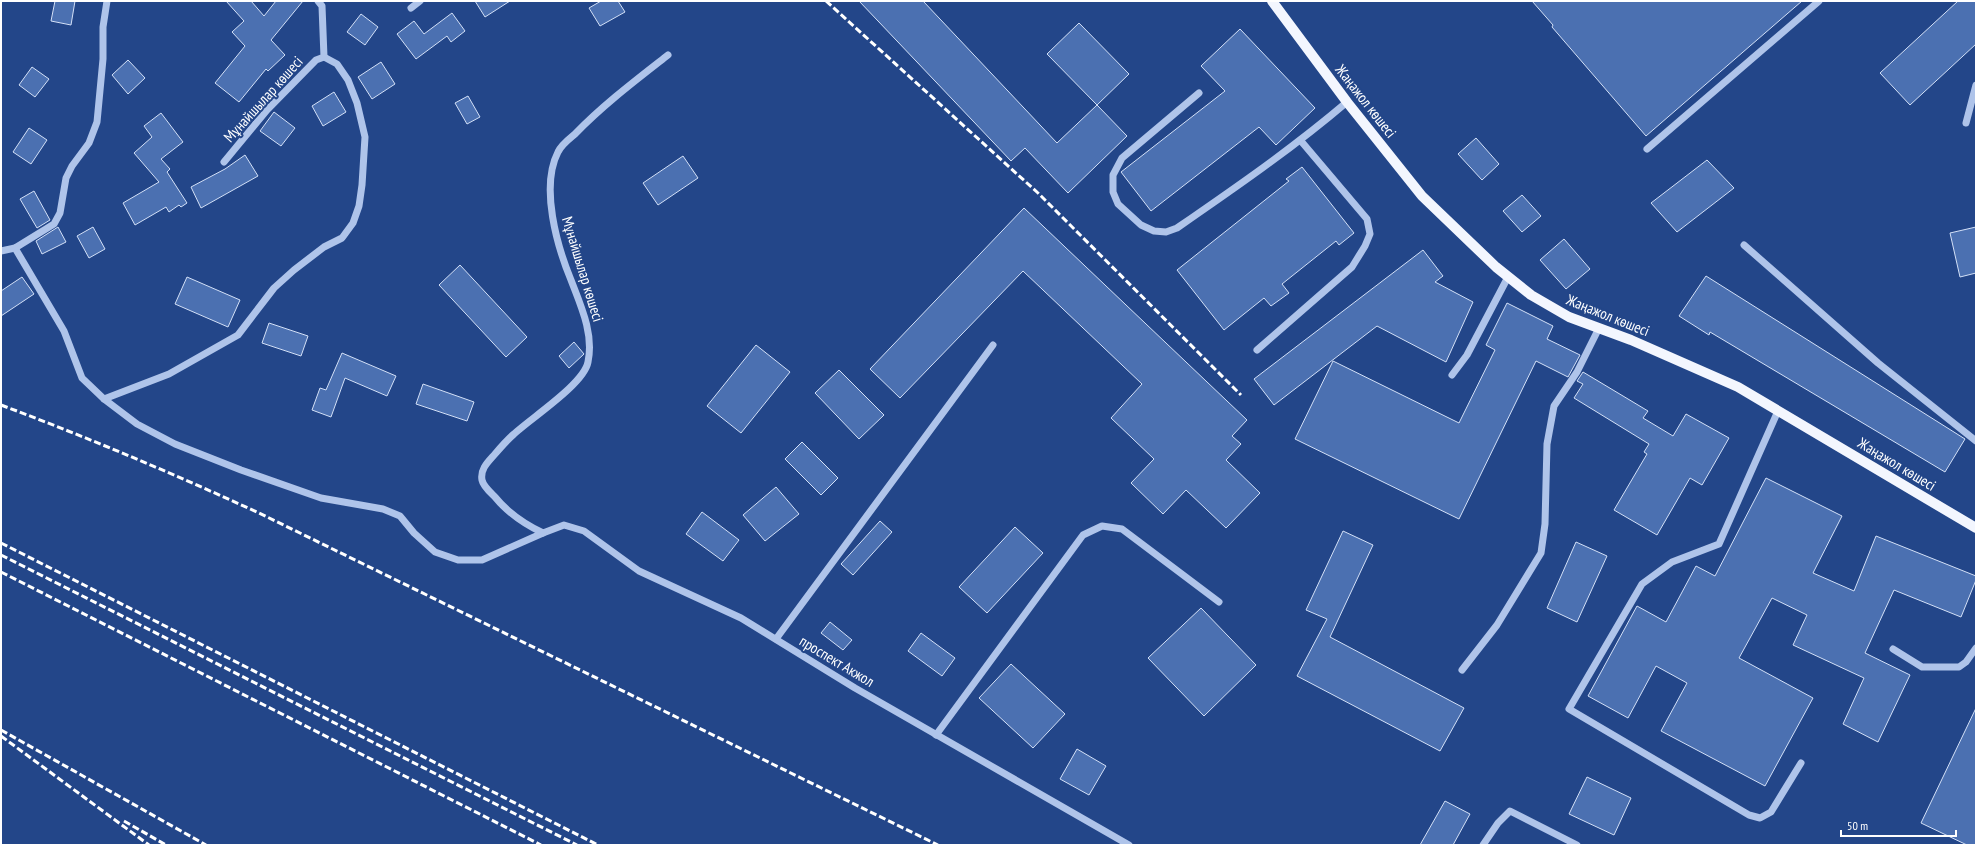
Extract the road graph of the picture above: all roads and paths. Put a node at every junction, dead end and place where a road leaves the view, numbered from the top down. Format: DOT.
graph roads {
  1 [pos="107,1"];
  2 [pos="420,1"];
  3 [pos="1272,1"];
  4 [pos="1819,1"];
  5 [pos="322,3"];
  6 [pos="411,8"];
  7 [pos="668,55"];
  8 [pos="324,57"];
  9 [pos="1976,85"];
  10 [pos="1199,93"];
  11 [pos="1347,102"];
  12 [pos="1966,124"];
  13 [pos="1301,140"];
  14 [pos="1647,149"];
  15 [pos="224,162"];
  16 [pos="1744,244"];
  17 [pos="15,248"];
  18 [pos="1,251"];
  19 [pos="1508,277"];
  20 [pos="1599,328"];
  21 [pos="993,345"];
  22 [pos="1257,350"];
  23 [pos="1452,375"];
  24 [pos="104,399"];
  25 [pos="1778,411"];
  26 [pos="1976,441"];
  27 [pos="1976,528"];
  28 [pos="543,533"];
  29 [pos="1219,602"];
  30 [pos="776,639"];
  31 [pos="1976,648"];
  32 [pos="1892,649"];
  33 [pos="1462,670"];
  34 [pos="936,735"];
  35 [pos="1801,764"];
  36 [pos="1129,845"];
  37 [pos="1483,845"];
  38 [pos="1577,845"];
  1 -- 17 [label="street"];
  2 -- 6 [label="street"];
  3 -- 11 [label="main road, Жаңажол көшесі"];
  4 -- 14 [label="street"];
  5 -- 8 [label="street, Мұнайшылар көшесі"];
  7 -- 28 [label="street, Мұнайшылар көшесі"];
  8 -- 15 [label="street, Мұнайшылар көшесі"];
  8 -- 24 [label="street, Мұнайшылар көшесі"];
  9 -- 12 [label="street"];
  10 -- 13 [label="street"];
  11 -- 13 [label="street"];
  11 -- 19 [label="main road, Жаңажол көшесі"];
  13 -- 22 [label="street"];
  16 -- 26 [label="street"];
  17 -- 18 [label="street"];
  17 -- 24 [label="street, проспект Акжол"];
  19 -- 20 [label="main road, Жаңажол көшесі"];
  19 -- 23 [label="street"];
  20 -- 25 [label="main road, Жаңажол көшесі"];
  20 -- 33 [label="street"];
  21 -- 30 [label="street"];
  24 -- 28 [label="street, проспект Акжол"];
  25 -- 27 [label="main road, Жаңажол көшесі"];
  25 -- 35 [label="street"];
  28 -- 30 [label="street, проспект Акжол"];
  29 -- 34 [label="street"];
  30 -- 34 [label="street, проспект Акжол"];
  31 -- 32 [label="street"];
  34 -- 36 [label="street, проспект Акжол"];
  37 -- 38 [label="street"];
}
